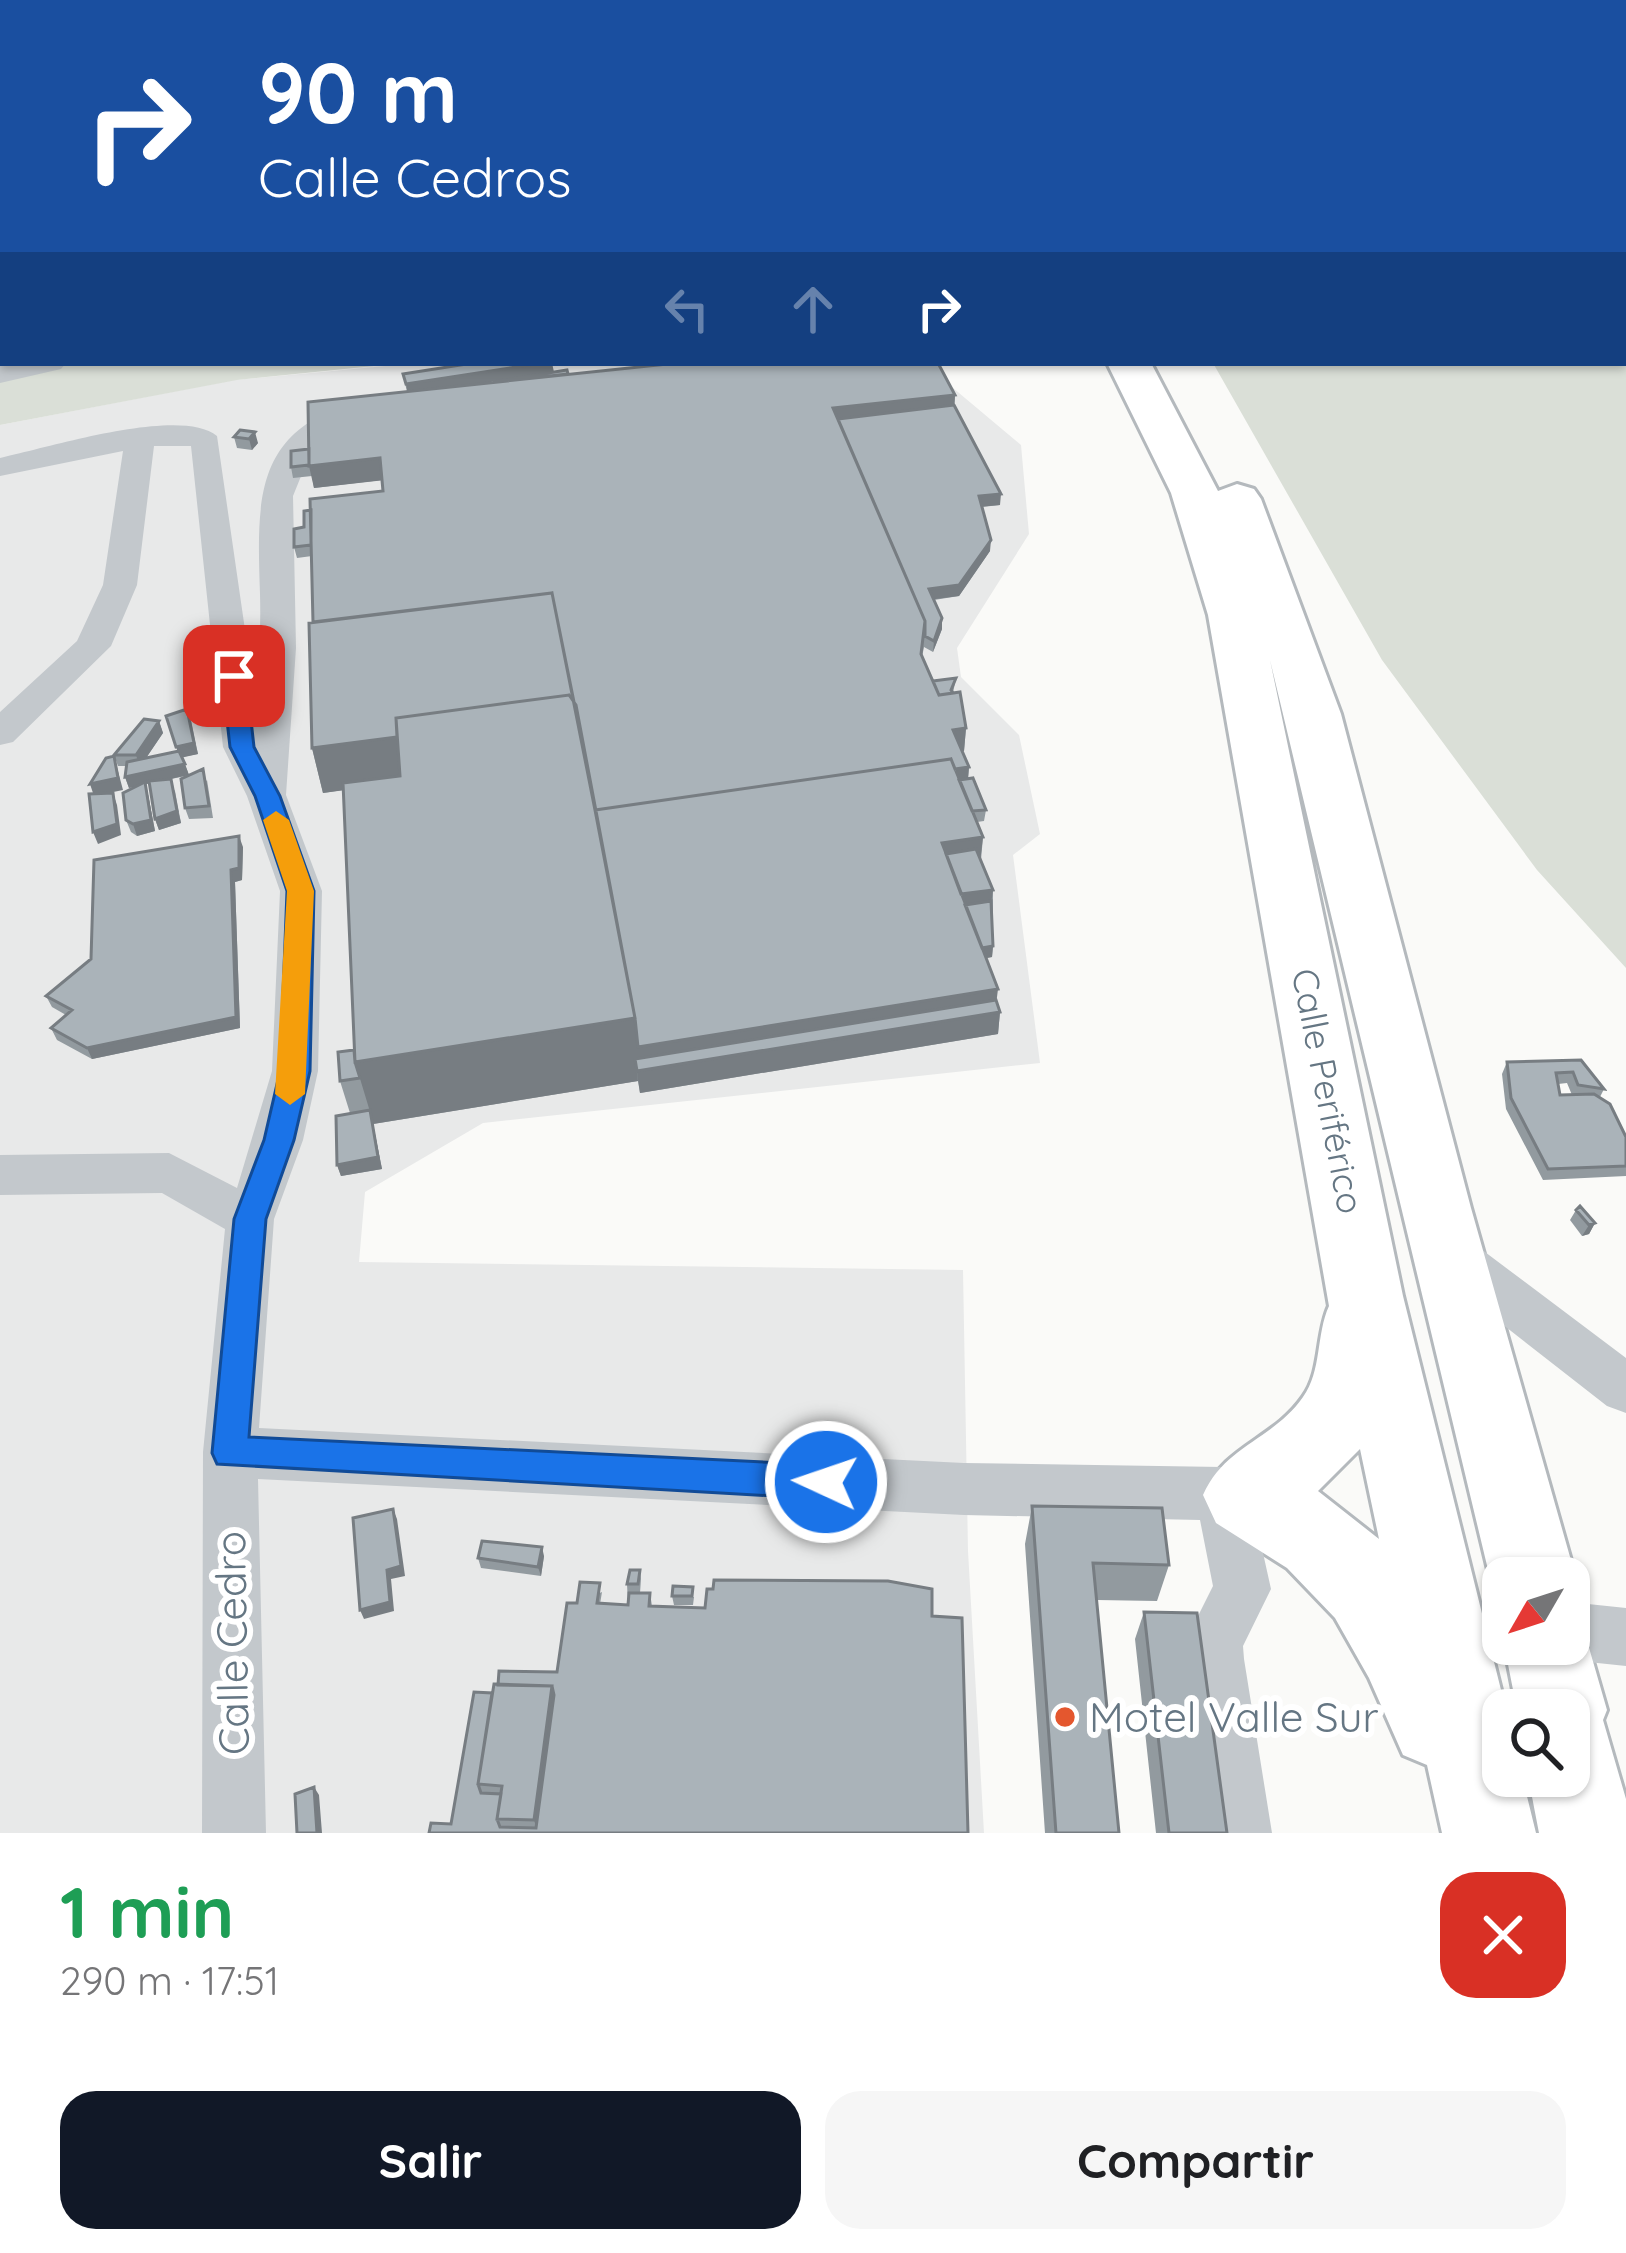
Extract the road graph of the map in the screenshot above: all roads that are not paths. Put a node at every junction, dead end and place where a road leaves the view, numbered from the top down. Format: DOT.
graph roads {
  1 [pos="37,366"];
  2 [pos="1131,366"];
  3 [pos="1168,366"];
  4 [pos="0,374"];
  5 [pos="386,406"];
  6 [pos="140,438"];
  7 [pos="0,467"];
  8 [pos="0,733"];
  9 [pos="267,796"];
  10 [pos="0,1175"];
  11 [pos="250,1219"];
  12 [pos="1450,1254"];
  13 [pos="1365,1296"];
  14 [pos="1626,1389"];
  15 [pos="230,1453"];
  16 [pos="1233,1494"];
  17 [pos="1527,1557"];
  18 [pos="1590,1633"];
  19 [pos="1626,1637"];
  20 [pos="1579,1797"];
  21 [pos="234,1833"];
  22 [pos="1240,1833"];
  23 [pos="1488,1833"];
  24 [pos="1586,1833"];
  1 -- 4 [label="street"];
  2 -- 13 [label="highway, Calle Periférico"];
  3 -- 12 [label="highway, Calle Periférico"];
  5 -- 9 [label="street"];
  6 -- 7 [label="street"];
  6 -- 8 [label="street"];
  6 -- 9 [label="street, Calle Cedro"];
  9 -- 11 [label="street, Calle Cedro"];
  10 -- 11 [label="street"];
  11 -- 15 [label="street, Calle Cedro"];
  12 -- 14 [label="street"];
  12 -- 17 [label="highway, Calle Periférico"];
  13 -- 16 [label="highway"];
  13 -- 23 [label="highway, Calle Periférico"];
  15 -- 16 [label="street"];
  15 -- 21 [label="street, Calle Cedro"];
  16 -- 22 [label="street"];
  16 -- 23 [label="highway"];
  18 -- 19 [label="street"];
  20 -- 24 [label="highway"];
}
